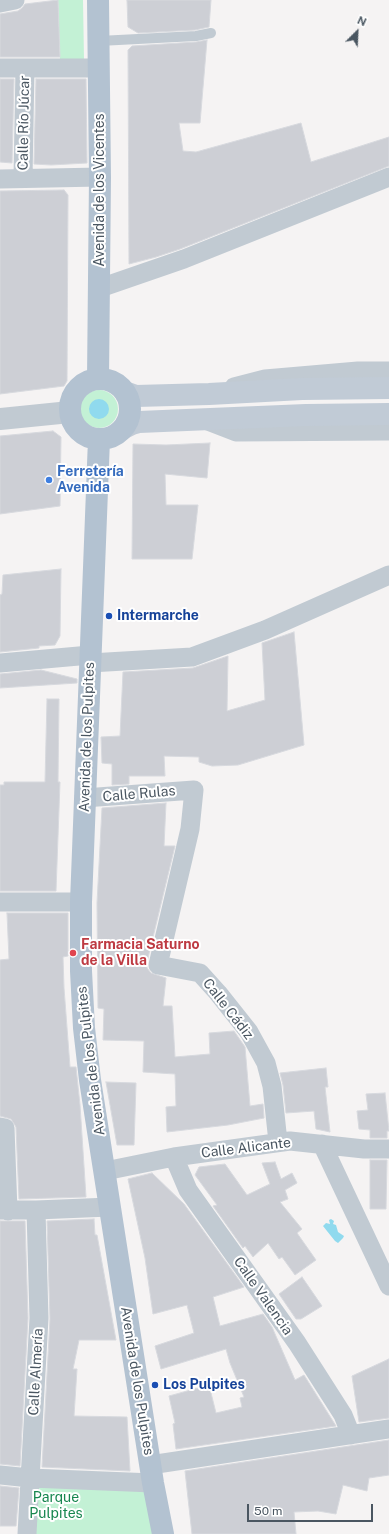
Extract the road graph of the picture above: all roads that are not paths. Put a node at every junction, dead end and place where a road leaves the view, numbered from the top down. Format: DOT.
graph roads {
  1 [pos="15,0"];
  2 [pos="98,0"];
  3 [pos="0,3"];
  4 [pos="211,33"];
  5 [pos="99,41"];
  6 [pos="0,68"];
  7 [pos="25,68"];
  8 [pos="99,68"];
  9 [pos="100,177"];
  10 [pos="389,177"];
  11 [pos="23,178"];
  12 [pos="0,179"];
  13 [pos="100,288"];
  14 [pos="389,371"];
  15 [pos="98,379"];
  16 [pos="389,388"];
  17 [pos="125,392"];
  18 [pos="209,394"];
  19 [pos="70,412"];
  20 [pos="389,414"];
  21 [pos="0,419"];
  22 [pos="204,419"];
  23 [pos="124,428"];
  24 [pos="389,431"];
  25 [pos="99,439"];
  26 [pos="389,574"];
  27 [pos="90,659"];
  28 [pos="0,664"];
  29 [pos="194,790"];
  30 [pos="84,798"];
  31 [pos="0,902"];
  32 [pos="81,902"];
  33 [pos="0,1128"];
  34 [pos="278,1142"];
  35 [pos="322,1144"];
  36 [pos="389,1149"];
  37 [pos="174,1157"];
  38 [pos="105,1170"];
  39 [pos="110,1207"];
  40 [pos="4,1210"];
  41 [pos="36,1210"];
  42 [pos="389,1286"];
  43 [pos="389,1429"];
  44 [pos="351,1435"];
  45 [pos="152,1474"];
  46 [pos="0,1475"];
  47 [pos="30,1478"];
  48 [pos="27,1534"];
  49 [pos="163,1534"];
  1 -- 3 [label="street"];
  2 -- 5 [label="main road, Avenida de los Vicentes"];
  4 -- 5 [label="lane"];
  5 -- 8 [label="main road, Avenida de los Vicentes"];
  6 -- 7 [label="street"];
  7 -- 8 [label="street"];
  7 -- 11 [label="street, Calle Río Júcar"];
  8 -- 9 [label="main road, Avenida de los Vicentes"];
  9 -- 11 [label="street"];
  9 -- 13 [label="main road, Avenida de los Vicentes"];
  10 -- 13 [label="street"];
  11 -- 12 [label="street"];
  13 -- 15 [label="main road, Avenida de los Vicentes"];
  14 -- 18 [label="street"];
  15 -- 17 [label="main road"];
  15 -- 19 [label="main road"];
  16 -- 18 [label="main road"];
  17 -- 18 [label="main road"];
  17 -- 23 [label="main road"];
  19 -- 21 [label="street"];
  19 -- 25 [label="main road"];
  20 -- 22 [label="main road"];
  22 -- 23 [label="main road"];
  22 -- 24 [label="street"];
  23 -- 25 [label="main road"];
  25 -- 27 [label="main road, Avenida de los Pulpites"];
  26 -- 27 [label="street"];
  27 -- 28 [label="street"];
  27 -- 30 [label="main road, Avenida de los Pulpites"];
  29 -- 30 [label="street, Calle Rulas"];
  29 -- 34 [label="street, Calle Cádiz"];
  30 -- 32 [label="main road, Avenida de los Pulpites"];
  31 -- 32 [label="street"];
  32 -- 38 [label="main road, Avenida de los Pulpites"];
  33 -- 40 [label="street"];
  34 -- 35 [label="street, Calle Alicante"];
  34 -- 37 [label="street, Calle Alicante"];
  35 -- 36 [label="street, Calle Alicante"];
  35 -- 42 [label="street"];
  37 -- 38 [label="street, Calle Alicante"];
  37 -- 44 [label="street, Calle Valencia"];
  38 -- 39 [label="main road, Avenida de los Pulpites"];
  39 -- 41 [label="street"];
  39 -- 45 [label="main road, Avenida de los Pulpites"];
  40 -- 41 [label="street"];
  41 -- 47 [label="street, Calle Almería"];
  43 -- 44 [label="street"];
  44 -- 45 [label="street"];
  45 -- 47 [label="street"];
  45 -- 49 [label="main road, Avenida de los Pulpites"];
  46 -- 47 [label="street"];
  47 -- 48 [label="street, Calle Almería"];
}
